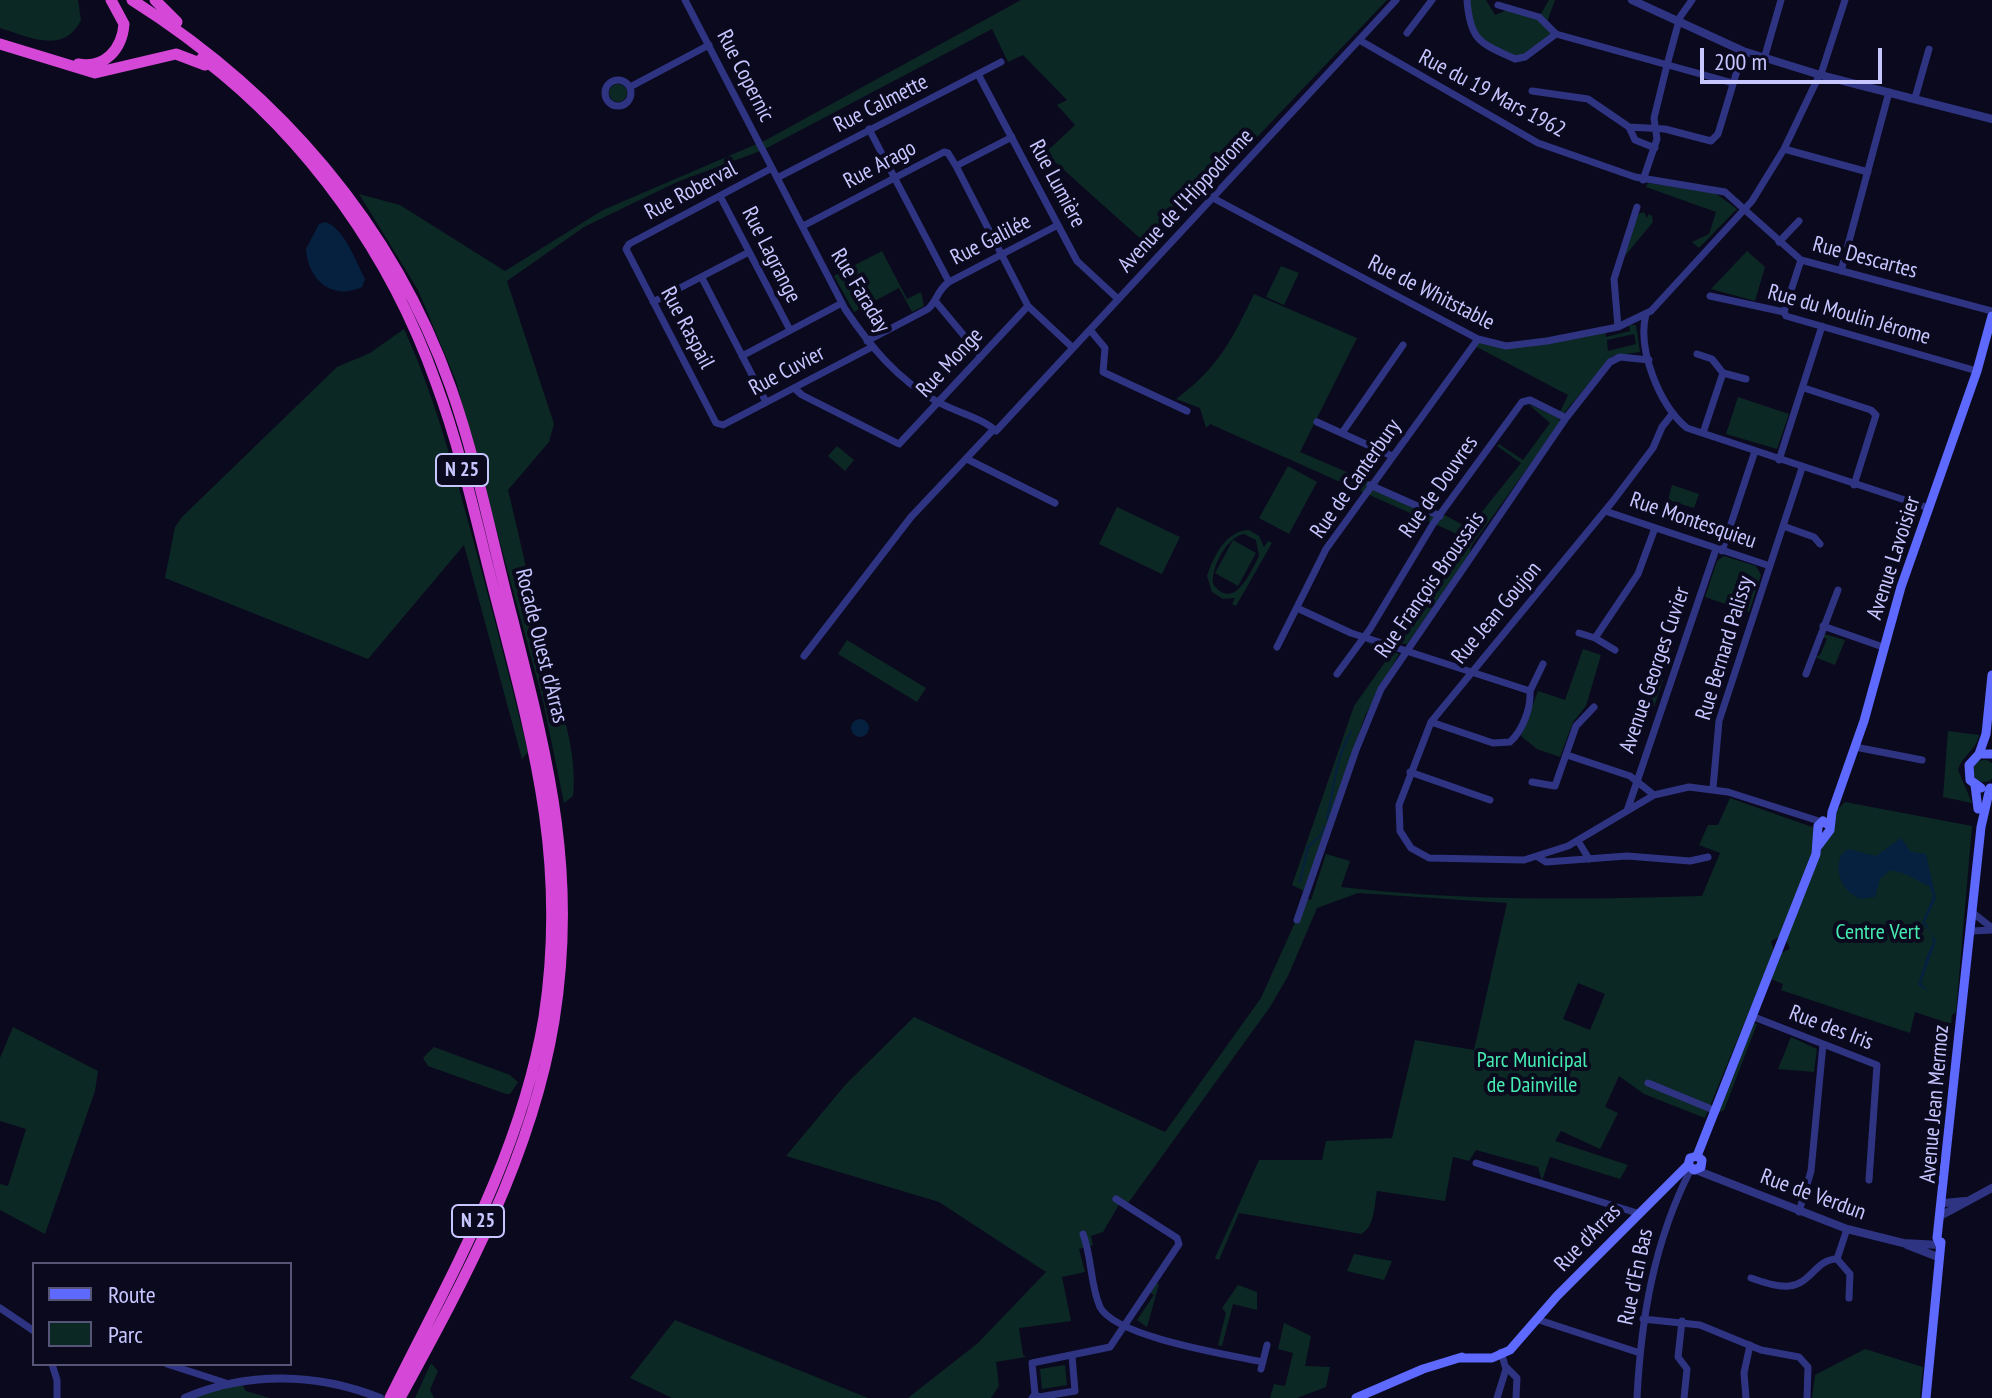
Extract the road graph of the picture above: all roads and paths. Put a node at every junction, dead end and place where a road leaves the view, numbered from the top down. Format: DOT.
graph roads {
  1 [pos="111,0"];
  2 [pos="123,0"];
  3 [pos="132,0"];
  4 [pos="155,0"];
  5 [pos="685,0"];
  6 [pos="1396,0"];
  7 [pos="1432,0"];
  8 [pos="1467,0"];
  9 [pos="1632,0"];
  10 [pos="1692,0"];
  11 [pos="1781,0"];
  12 [pos="1845,0"];
  13 [pos="1498,5"];
  14 [pos="1679,23"];
  15 [pos="1407,33"];
  16 [pos="1556,34"];
  17 [pos="0,37"];
  18 [pos="1361,41"];
  19 [pos="0,44"];
  20 [pos="709,45"];
  21 [pos="1929,49"];
  22 [pos="1743,51"];
  23 [pos="1764,59"];
  24 [pos="1001,62"];
  25 [pos="1667,65"];
  26 [pos="978,74"];
  27 [pos="238,75"];
  28 [pos="1820,75"];
  29 [pos="1733,83"];
  30 [pos="630,87"];
  31 [pos="1532,91"];
  32 [pos="1889,92"];
  33 [pos="1915,98"];
  34 [pos="259,108"];
  35 [pos="1992,119"];
  36 [pos="1629,127"];
  37 [pos="1654,128"];
  38 [pos="869,129"];
  39 [pos="1012,137"];
  40 [pos="1786,145"];
  41 [pos="1655,148"];
  42 [pos="956,166"];
  43 [pos="772,168"];
  44 [pos="1868,172"];
  45 [pos="777,178"];
  46 [pos="895,178"];
  47 [pos="1643,180"];
  48 [pos="720,196"];
  49 [pos="1213,198"];
  50 [pos="1637,207"];
  51 [pos="1746,209"];
  52 [pos="1799,221"];
  53 [pos="1058,225"];
  54 [pos="803,226"];
  55 [pos="1779,242"];
  56 [pos="627,246"];
  57 [pos="749,252"];
  58 [pos="1001,255"];
  59 [pos="1801,260"];
  60 [pos="1841,271"];
  61 [pos="702,278"];
  62 [pos="949,282"];
  63 [pos="1710,296"];
  64 [pos="1118,299"];
  65 [pos="653,302"];
  66 [pos="936,302"];
  67 [pos="842,303"];
  68 [pos="1028,306"];
  69 [pos="1784,312"];
  70 [pos="1992,313"];
  71 [pos="1646,314"];
  72 [pos="1822,326"];
  73 [pos="1618,327"];
  74 [pos="790,330"];
  75 [pos="1090,330"];
  76 [pos="1478,339"];
  77 [pos="869,344"];
  78 [pos="1403,345"];
  79 [pos="1073,348"];
  80 [pos="1697,354"];
  81 [pos="742,356"];
  82 [pos="981,356"];
  83 [pos="1649,360"];
  84 [pos="1977,371"];
  85 [pos="1723,373"];
  86 [pos="1746,379"];
  87 [pos="794,388"];
  88 [pos="1804,388"];
  89 [pos="766,402"];
  90 [pos="938,402"];
  91 [pos="1187,411"];
  92 [pos="1673,413"];
  93 [pos="1566,418"];
  94 [pos="1679,421"];
  95 [pos="1317,422"];
  96 [pos="719,425"];
  97 [pos="995,426"];
  98 [pos="1662,427"];
  99 [pos="1342,433"];
  100 [pos="1703,433"];
  101 [pos="1755,451"];
  102 [pos="1392,456"];
  103 [pos="967,459"];
  104 [pos="1779,460"];
  105 [pos="1802,468"];
  106 [pos="1370,485"];
  107 [pos="1854,485"];
  108 [pos="1055,503"];
  109 [pos="1929,508"];
  110 [pos="1605,511"];
  111 [pos="1440,516"];
  112 [pos="1783,526"];
  113 [pos="1655,528"];
  114 [pos="1820,544"];
  115 [pos="1719,550"];
  116 [pos="1770,566"];
  117 [pos="1838,590"];
  118 [pos="1297,608"];
  119 [pos="1823,626"];
  120 [pos="1579,633"];
  121 [pos="1364,637"];
  122 [pos="1595,638"];
  123 [pos="1277,647"];
  124 [pos="1883,647"];
  125 [pos="1408,650"];
  126 [pos="1615,650"];
  127 [pos="804,656"];
  128 [pos="1543,664"];
  129 [pos="1471,672"];
  130 [pos="1337,674"];
  131 [pos="1806,674"];
  132 [pos="1992,675"];
  133 [pos="1530,693"];
  134 [pos="1594,707"];
  135 [pos="1431,722"];
  136 [pos="1855,747"];
  137 [pos="1979,754"];
  138 [pos="1992,754"];
  139 [pos="1567,755"];
  140 [pos="1922,760"];
  141 [pos="1410,772"];
  142 [pos="1637,781"];
  143 [pos="1532,782"];
  144 [pos="1975,785"];
  145 [pos="1991,787"];
  146 [pos="1713,788"];
  147 [pos="1654,795"];
  148 [pos="1490,800"];
  149 [pos="1627,811"];
  150 [pos="1823,827"];
  151 [pos="1578,841"];
  152 [pos="1538,857"];
  153 [pos="1708,857"];
  154 [pos="1589,859"];
  155 [pos="1971,910"];
  156 [pos="1297,920"];
  157 [pos="1992,929"];
  158 [pos="1972,931"];
  159 [pos="1963,996"];
  160 [pos="1754,1017"];
  161 [pos="1823,1044"];
  162 [pos="1648,1083"];
  163 [pos="1716,1111"];
  164 [pos="1476,1163"];
  165 [pos="1695,1165"];
  166 [pos="1869,1180"];
  167 [pos="1992,1188"];
  168 [pos="1116,1199"];
  169 [pos="1970,1200"];
  170 [pos="1944,1203"];
  171 [pos="1799,1212"];
  172 [pos="1637,1213"];
  173 [pos="1942,1215"];
  174 [pos="1847,1229"];
  175 [pos="1083,1234"];
  176 [pos="1903,1243"];
  177 [pos="1940,1245"];
  178 [pos="1938,1257"];
  179 [pos="1837,1259"];
  180 [pos="1751,1278"];
  181 [pos="1849,1298"];
  182 [pos="0,1308"];
  183 [pos="1536,1319"];
  184 [pos="1643,1319"];
  185 [pos="1682,1321"];
  186 [pos="1124,1326"];
  187 [pos="32,1330"];
  188 [pos="1267,1345"];
  189 [pos="1750,1345"];
  190 [pos="1640,1353"];
  191 [pos="1502,1354"];
  192 [pos="1072,1356"];
  193 [pos="53,1366"];
  194 [pos="173,1366"];
  195 [pos="1506,1367"];
  196 [pos="229,1384"];
  197 [pos="190,1396"];
  198 [pos="1034,1396"];
  199 [pos="376,1397"];
  200 [pos="57,1398"];
  201 [pos="390,1398"];
  202 [pos="400,1398"];
  203 [pos="1356,1398"];
  204 [pos="1497,1398"];
  205 [pos="1516,1398"];
  206 [pos="1637,1398"];
  207 [pos="1684,1398"];
  208 [pos="1746,1398"];
  209 [pos="1807,1398"];
  210 [pos="1926,1398"];
  1 -- 17 [label="highway"];
  2 -- 34 [label="highway, Rocade Ouest d'Arras / N 25"];
  3 -- 27 [label="highway, Rocade Ouest d'Arras / N 25"];
  4 -- 27 [label="highway"];
  5 -- 20 [label="street, Rue Copernic"];
  6 -- 18 [label="street, Avenue de l'Hippodrome"];
  7 -- 15 [label="street"];
  8 -- 16 [label="street"];
  9 -- 14 [label="street"];
  10 -- 14 [label="street"];
  11 -- 23 [label="street"];
  12 -- 28 [label="street"];
  13 -- 16 [label="street"];
  14 -- 22 [label="street"];
  14 -- 25 [label="street"];
  16 -- 25 [label="street"];
  18 -- 47 [label="street, Rue du 19 Mars 1962"];
  18 -- 49 [label="street, Avenue de l'Hippodrome"];
  19 -- 34 [label="highway"];
  20 -- 30 [label="street"];
  20 -- 43 [label="street, Rue Copernic"];
  21 -- 33 [label="street"];
  22 -- 23 [label="street"];
  22 -- 29 [label="street"];
  23 -- 28 [label="street"];
  24 -- 26 [label="street, Rue Calmette"];
  25 -- 29 [label="street"];
  25 -- 37 [label="street"];
  26 -- 38 [label="street, Rue Calmette"];
  26 -- 39 [label="street, Rue Lumière"];
  27 -- 202 [label="highway, Rocade Ouest d'Arras / N 25"];
  28 -- 32 [label="street"];
  28 -- 40 [label="street"];
  29 -- 37 [label="street"];
  31 -- 36 [label="street"];
  32 -- 33 [label="street"];
  32 -- 44 [label="street"];
  33 -- 35 [label="street"];
  34 -- 201 [label="highway, Rocade Ouest d'Arras / N 25"];
  36 -- 37 [label="street"];
  36 -- 41 [label="street"];
  37 -- 41 [label="street"];
  38 -- 45 [label="street, Rue Calmette"];
  38 -- 46 [label="street"];
  39 -- 42 [label="street"];
  39 -- 53 [label="street, Rue Lumière"];
  40 -- 44 [label="street"];
  40 -- 51 [label="street"];
  41 -- 47 [label="street"];
  42 -- 46 [label="street, Rue Arago"];
  42 -- 58 [label="street"];
  43 -- 45 [label="street, Rue Faraday"];
  43 -- 48 [label="street, Rue Roberval"];
  44 -- 60 [label="street"];
  45 -- 54 [label="street, Rue Faraday"];
  46 -- 54 [label="street, Rue Arago"];
  46 -- 62 [label="street"];
  47 -- 51 [label="street, Rue du 19 Mars 1962"];
  48 -- 56 [label="street, Rue Roberval"];
  48 -- 57 [label="street, Rue Lagrange"];
  49 -- 64 [label="street, Avenue de l'Hippodrome"];
  49 -- 76 [label="street, Rue de Whitstable"];
  50 -- 73 [label="street"];
  51 -- 55 [label="street, Rue Descartes"];
  51 -- 71 [label="street"];
  52 -- 55 [label="street"];
  53 -- 58 [label="street, Rue Galilée"];
  53 -- 64 [label="street, Rue Lumière"];
  54 -- 67 [label="street, Rue Faraday"];
  55 -- 59 [label="street, Rue Descartes"];
  56 -- 65 [label="street, Rue Raspail"];
  57 -- 61 [label="street"];
  57 -- 74 [label="street, Rue Lagrange"];
  58 -- 62 [label="street, Rue Galilée"];
  58 -- 68 [label="street"];
  59 -- 60 [label="street, Rue Descartes"];
  59 -- 69 [label="street"];
  60 -- 70 [label="street, Rue Descartes"];
  61 -- 65 [label="street"];
  61 -- 81 [label="street"];
  62 -- 66 [label="street, Rue Galilée"];
  63 -- 69 [label="street, Rue du Moulin Jérome"];
  64 -- 75 [label="street, Avenue de l'Hippodrome"];
  65 -- 96 [label="street, Rue Raspail"];
  66 -- 77 [label="street, Rue Galilée"];
  66 -- 82 [label="street"];
  67 -- 74 [label="street"];
  67 -- 77 [label="street, Rue Faraday"];
  68 -- 79 [label="street"];
  68 -- 82 [label="street, Rue Monge"];
  69 -- 72 [label="street, Rue du Moulin Jérome"];
  70 -- 84 [label="main road, Avenue Lavoisier"];
  71 -- 73 [label="street, Rue de Whitstable"];
  71 -- 83 [label="street"];
  72 -- 84 [label="street, Rue du Moulin Jérome"];
  72 -- 88 [label="street"];
  73 -- 76 [label="street, Rue de Whitstable"];
  74 -- 81 [label="street"];
  75 -- 79 [label="street, Avenue de l'Hippodrome"];
  75 -- 91 [label="street"];
  76 -- 102 [label="street, Rue de Canterbury"];
  77 -- 87 [label="street, Rue Cuvier"];
  77 -- 90 [label="street, Rue Faraday"];
  78 -- 99 [label="street"];
  79 -- 97 [label="street, Avenue de l'Hippodrome"];
  80 -- 85 [label="street"];
  81 -- 89 [label="street"];
  82 -- 90 [label="street, Rue Monge"];
  83 -- 92 [label="street"];
  83 -- 93 [label="street, Rue François Broussais"];
  84 -- 109 [label="main road, Avenue Lavoisier"];
  85 -- 86 [label="street"];
  85 -- 100 [label="street"];
  87 -- 89 [label="street, Rue Cuvier"];
  87 -- 90 [label="street, Rue Monge"];
  88 -- 104 [label="street"];
  88 -- 107 [label="street"];
  89 -- 96 [label="street, Rue Cuvier"];
  90 -- 97 [label="street, Rue Faraday"];
  92 -- 94 [label="street"];
  92 -- 98 [label="street, Rue Jean Goujon"];
  93 -- 111 [label="street, Rue de Douvres"];
  93 -- 125 [label="street, Rue François Broussais"];
  94 -- 98 [label="street"];
  94 -- 100 [label="street"];
  95 -- 99 [label="street"];
  97 -- 103 [label="street, Avenue de l'Hippodrome"];
  98 -- 110 [label="street, Rue Jean Goujon"];
  99 -- 102 [label="street"];
  100 -- 101 [label="street"];
  101 -- 104 [label="street"];
  101 -- 115 [label="street, Avenue Georges Cuvier"];
  102 -- 106 [label="street, Rue de Canterbury"];
  103 -- 108 [label="street"];
  103 -- 127 [label="street, Avenue de l'Hippodrome"];
  104 -- 105 [label="street"];
  105 -- 107 [label="street"];
  105 -- 112 [label="street, Rue Bernard Palissy"];
  106 -- 111 [label="street"];
  106 -- 118 [label="street, Rue de Canterbury"];
  107 -- 109 [label="street"];
  109 -- 124 [label="main road, Avenue Lavoisier"];
  110 -- 113 [label="street, Rue Montesquieu"];
  110 -- 129 [label="street, Rue Jean Goujon"];
  111 -- 121 [label="street, Rue de Douvres"];
  112 -- 114 [label="street"];
  112 -- 116 [label="street, Rue Bernard Palissy"];
  113 -- 115 [label="street, Rue Montesquieu"];
  113 -- 122 [label="street"];
  115 -- 116 [label="street, Rue Montesquieu"];
  115 -- 142 [label="street, Avenue Georges Cuvier"];
  116 -- 146 [label="street, Rue Bernard Palissy"];
  117 -- 119 [label="street"];
  118 -- 121 [label="street"];
  118 -- 123 [label="street, Rue de Canterbury"];
  119 -- 124 [label="street"];
  119 -- 131 [label="street"];
  120 -- 122 [label="street"];
  121 -- 125 [label="street"];
  121 -- 130 [label="street, Rue de Douvres"];
  122 -- 126 [label="street"];
  124 -- 136 [label="main road, Avenue Lavoisier"];
  125 -- 129 [label="street"];
  125 -- 156 [label="street, Rue François Broussais"];
  128 -- 133 [label="street"];
  129 -- 133 [label="street"];
  129 -- 135 [label="street, Rue Jean Goujon"];
  132 -- 137 [label="main road"];
  133 -- 135 [label="street"];
  134 -- 139 [label="street"];
  135 -- 141 [label="street, Rue Jean Goujon"];
  136 -- 140 [label="street"];
  136 -- 150 [label="main road, Avenue Lavoisier"];
  137 -- 138 [label="main road"];
  137 -- 144 [label="main road, Avenue Jean Mermoz"];
  139 -- 142 [label="street"];
  139 -- 143 [label="street"];
  141 -- 148 [label="street"];
  141 -- 152 [label="street, Rue Jean Goujon"];
  142 -- 147 [label="street, Avenue Georges Cuvier"];
  142 -- 149 [label="street"];
  144 -- 145 [label="main road"];
  144 -- 155 [label="main road, Avenue Jean Mermoz"];
  145 -- 155 [label="main road, Avenue Jean Mermoz"];
  146 -- 147 [label="street"];
  146 -- 150 [label="street"];
  147 -- 149 [label="street"];
  149 -- 151 [label="street"];
  150 -- 160 [label="main road, Avenue Lavoisier"];
  151 -- 152 [label="street"];
  151 -- 154 [label="street"];
  152 -- 154 [label="street"];
  153 -- 154 [label="street"];
  155 -- 157 [label="street"];
  155 -- 158 [label="main road, Avenue Jean Mermoz"];
  155 -- 159 [label="main road, Avenue Jean Mermoz"];
  157 -- 158 [label="street"];
  158 -- 159 [label="main road, Avenue Jean Mermoz"];
  159 -- 170 [label="main road, Avenue Jean Mermoz"];
  160 -- 161 [label="street, Rue des Iris"];
  160 -- 163 [label="main road, Avenue Lavoisier"];
  161 -- 166 [label="street, Rue des Iris"];
  161 -- 171 [label="street"];
  162 -- 163 [label="street"];
  163 -- 165 [label="main road, Avenue Lavoisier"];
  164 -- 172 [label="street"];
  165 -- 171 [label="street, Rue de Verdun"];
  165 -- 172 [label="main road, Rue d'Arras"];
  165 -- 184 [label="street, Rue d'En Bas"];
  167 -- 169 [label="street"];
  168 -- 186 [label="street"];
  169 -- 170 [label="street"];
  169 -- 173 [label="street"];
  170 -- 173 [label="main road, Avenue Jean Mermoz"];
  171 -- 174 [label="street, Rue de Verdun"];
  172 -- 183 [label="main road, Rue d'Arras"];
  173 -- 177 [label="main road, Avenue Jean Mermoz"];
  174 -- 176 [label="street, Rue de Verdun"];
  174 -- 179 [label="street"];
  175 -- 186 [label="street"];
  176 -- 177 [label="street"];
  176 -- 178 [label="street"];
  177 -- 178 [label="main road, Avenue Jean Mermoz"];
  178 -- 210 [label="main road, Avenue Jean Mermoz"];
  179 -- 180 [label="street"];
  179 -- 181 [label="street"];
  182 -- 187 [label="street"];
  183 -- 190 [label="street"];
  183 -- 191 [label="main road, Rue d'Arras"];
  184 -- 185 [label="street"];
  184 -- 190 [label="street, Rue d'En Bas"];
  185 -- 189 [label="street"];
  185 -- 207 [label="street"];
  186 -- 188 [label="street"];
  186 -- 192 [label="street"];
  189 -- 208 [label="street"];
  189 -- 209 [label="street"];
  190 -- 206 [label="street, Rue d'En Bas"];
  191 -- 195 [label="street"];
  191 -- 203 [label="main road"];
  192 -- 198 [label="street"];
  192 -- 198 [label="street"];
  193 -- 200 [label="street"];
  194 -- 196 [label="street"];
  195 -- 204 [label="street"];
  195 -- 205 [label="street"];
  196 -- 197 [label="street"];
  196 -- 199 [label="street"];
}
